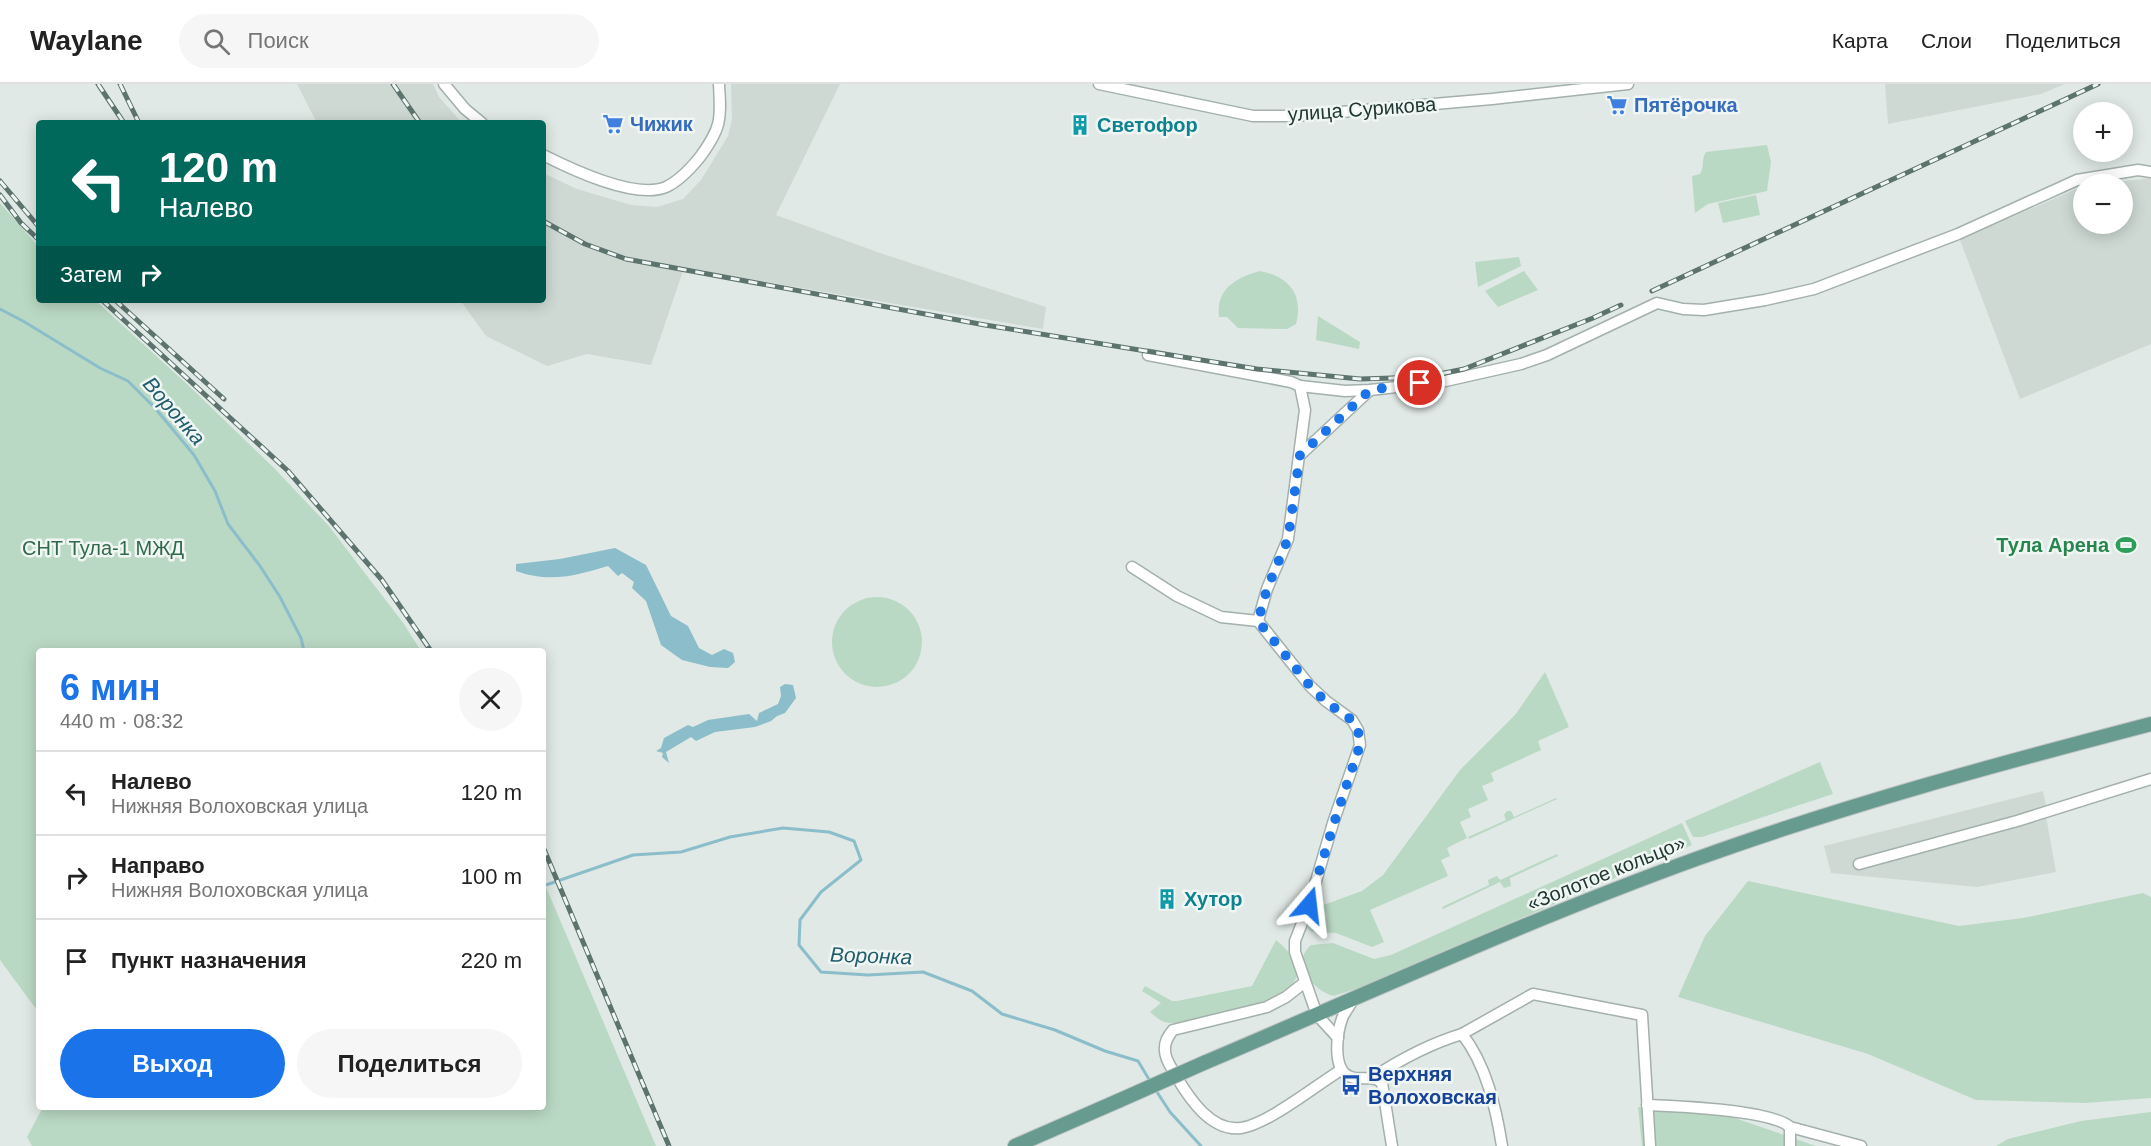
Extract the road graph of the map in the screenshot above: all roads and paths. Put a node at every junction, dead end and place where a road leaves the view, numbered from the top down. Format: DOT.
graph roads {
  1 [pos="444,84"];
  2 [pos="719,84"];
  3 [pos="1099,84"];
  4 [pos="1523,84"];
  5 [pos="1628,84"];
  6 [pos="1518,96"];
  7 [pos="478,120"];
  8 [pos="546,156"];
  9 [pos="2151,172"];
  10 [pos="1148,355"];
  11 [pos="1300,386"];
  12 [pos="1370,390"];
  13 [pos="1300,455"];
  14 [pos="1132,567"];
  15 [pos="1258,621"];
  16 [pos="2151,724"];
  17 [pos="2151,779"];
  18 [pos="1860,864"];
  19 [pos="1305,982"];
  20 [pos="1353,1000"];
  21 [pos="1317,1015"];
  22 [pos="1462,1034"];
  23 [pos="1338,1038"];
  24 [pos="1341,1070"];
  25 [pos="1372,1077"];
  26 [pos="1647,1105"];
  27 [pos="1790,1127"];
  28 [pos="1016,1146"];
  29 [pos="1392,1146"];
  30 [pos="1502,1146"];
  31 [pos="1650,1146"];
  32 [pos="1790,1146"];
  33 [pos="1861,1146"];
  1 -- 7 [label="street"];
  2 -- 8 [label="street"];
  3 -- 6 [label="street, улица Сурикова"];
  4 -- 6 [label="street"];
  5 -- 6 [label="street, улица Сурикова"];
  9 -- 12 [label="street"];
  10 -- 11 [label="street"];
  11 -- 12 [label="street"];
  11 -- 13 [label="street"];
  12 -- 13 [label="street"];
  13 -- 15 [label="street"];
  14 -- 15 [label="street"];
  15 -- 19 [label="street"];
  16 -- 20 [label="main road, «Золотое кольцо»"];
  17 -- 18 [label="street"];
  19 -- 21 [label="street"];
  19 -- 24 [label="street"];
  20 -- 21 [label="main road, «Золотое кольцо»"];
  20 -- 23 [label="street"];
  21 -- 23 [label="street"];
  21 -- 28 [label="main road, «Золотое кольцо», bridge"];
  22 -- 25 [label="street"];
  22 -- 26 [label="street"];
  22 -- 30 [label="street"];
  23 -- 24 [label="street"];
  24 -- 25 [label="street"];
  25 -- 29 [label="street"];
  26 -- 27 [label="street"];
  26 -- 31 [label="street"];
  27 -- 32 [label="street"];
  27 -- 33 [label="street"];
}
